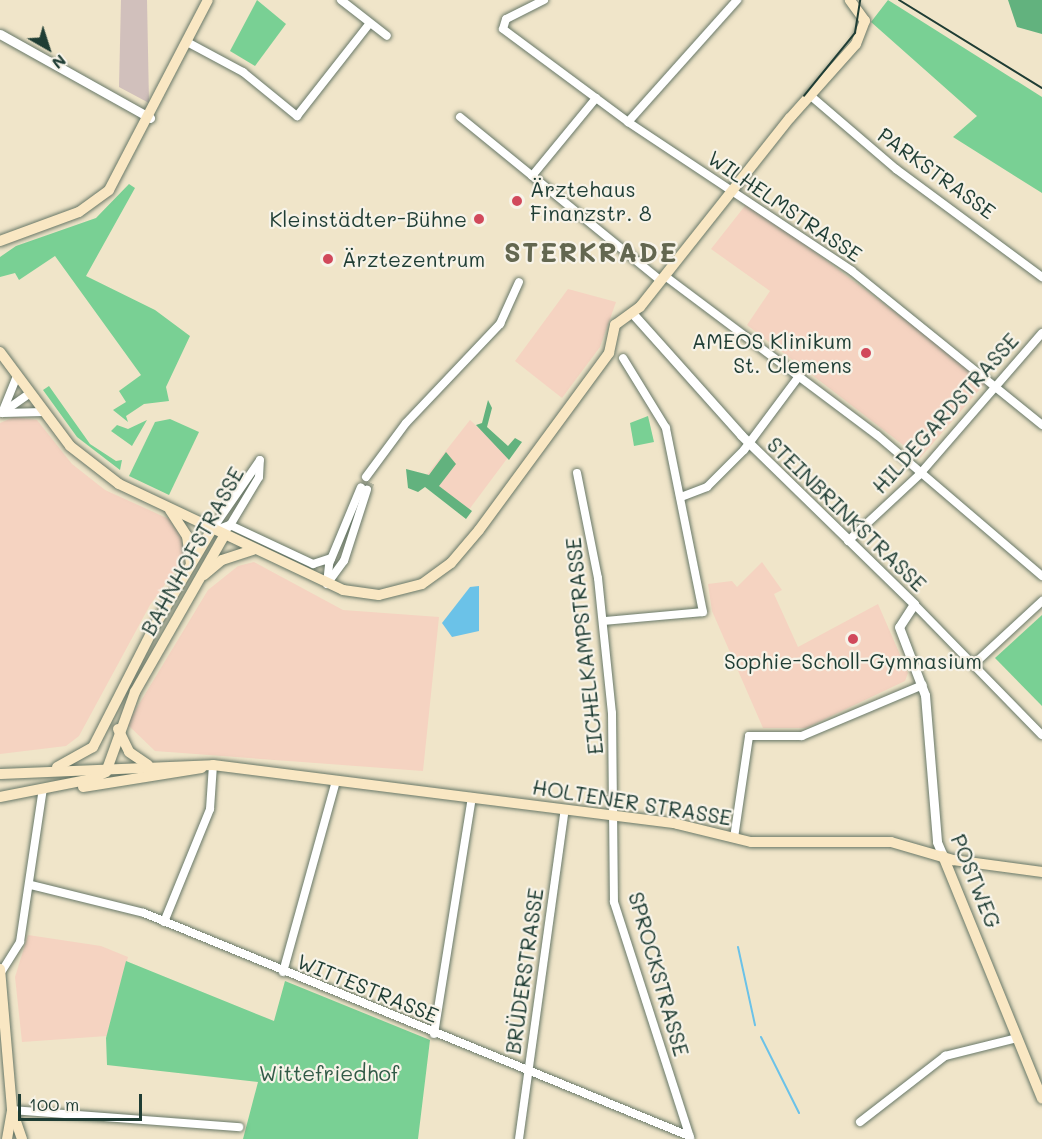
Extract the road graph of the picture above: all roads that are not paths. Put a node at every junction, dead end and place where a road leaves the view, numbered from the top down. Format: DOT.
graph roads {
  1 [pos="208,0"];
  2 [pos="341,0"];
  3 [pos="544,0"];
  4 [pos="737,0"];
  5 [pos="850,0"];
  6 [pos="370,23"];
  7 [pos="0,34"];
  8 [pos="387,36"];
  9 [pos="187,42"];
  10 [pos="812,97"];
  11 [pos="596,98"];
  12 [pos="460,117"];
  13 [pos="150,118"];
  14 [pos="628,122"];
  15 [pos="532,176"];
  16 [pos="732,193"];
  17 [pos="0,242"];
  18 [pos="1042,277"];
  19 [pos="663,279"];
  20 [pos="519,282"];
  21 [pos="633,314"];
  22 [pos="1042,333"];
  23 [pos="0,352"];
  24 [pos="623,358"];
  25 [pos="800,375"];
  26 [pos="17,376"];
  27 [pos="996,386"];
  28 [pos="30,393"];
  29 [pos="44,412"];
  30 [pos="1,413"];
  31 [pos="1042,424"];
  32 [pos="749,443"];
  33 [pos="923,471"];
  34 [pos="577,472"];
  35 [pos="369,478"];
  36 [pos="681,497"];
  37 [pos="168,507"];
  38 [pos="230,525"];
  39 [pos="211,531"];
  40 [pos="224,536"];
  41 [pos="848,541"];
  42 [pos="253,550"];
  43 [pos="328,560"];
  44 [pos="191,564"];
  45 [pos="1042,576"];
  46 [pos="198,581"];
  47 [pos="327,584"];
  48 [pos="1042,601"];
  49 [pos="914,604"];
  50 [pos="604,621"];
  51 [pos="974,664"];
  52 [pos="923,685"];
  53 [pos="118,729"];
  54 [pos="1042,735"];
  55 [pos="93,747"];
  56 [pos="148,765"];
  57 [pos="213,765"];
  58 [pos="53,768"];
  59 [pos="105,768"];
  60 [pos="0,774"];
  61 [pos="336,781"];
  62 [pos="120,782"];
  63 [pos="60,786"];
  64 [pos="43,789"];
  65 [pos="472,797"];
  66 [pos="3,798"];
  67 [pos="565,809"];
  68 [pos="616,816"];
  69 [pos="734,838"];
  70 [pos="943,856"];
  71 [pos="1042,872"];
  72 [pos="31,885"];
  73 [pos="164,922"];
  74 [pos="0,971"];
  75 [pos="283,972"];
  76 [pos="434,1034"];
  77 [pos="1018,1038"];
  78 [pos="528,1072"];
  79 [pos="1042,1099"];
  80 [pos="12,1110"];
  81 [pos="860,1122"];
  82 [pos="239,1127"];
  83 [pos="690,1137"];
  84 [pos="7,1139"];
  85 [pos="22,1139"];
  86 [pos="519,1139"];
  1 -- 9 [label="main road"];
  2 -- 6 [label="street"];
  3 -- 11 [label="street, WILHELMSTRASSE"];
  4 -- 14 [label="street"];
  5 -- 10 [label="main road"];
  6 -- 8 [label="street"];
  6 -- 9 [label="street"];
  7 -- 13 [label="street"];
  9 -- 13 [label="main road"];
  10 -- 16 [label="main road"];
  10 -- 18 [label="street, PARKSTRASSE"];
  11 -- 14 [label="street, WILHELMSTRASSE"];
  11 -- 15 [label="street"];
  12 -- 15 [label="street"];
  13 -- 17 [label="main road"];
  14 -- 16 [label="street, WILHELMSTRASSE"];
  15 -- 19 [label="street"];
  16 -- 19 [label="main road"];
  16 -- 27 [label="street, WILHELMSTRASSE"];
  19 -- 21 [label="main road"];
  19 -- 25 [label="street"];
  20 -- 35 [label="street"];
  21 -- 32 [label="street, STEINBRINKSTRASSE"];
  21 -- 47 [label="main road"];
  22 -- 27 [label="street, HILDEGARDSTRASSE"];
  23 -- 26 [label="main road"];
  24 -- 36 [label="street"];
  25 -- 32 [label="street"];
  25 -- 33 [label="street"];
  26 -- 28 [label="main road"];
  26 -- 30 [label="street"];
  27 -- 31 [label="street, WILHELMSTRASSE"];
  27 -- 33 [label="street, HILDEGARDSTRASSE"];
  28 -- 29 [label="main road"];
  28 -- 30 [label="street"];
  29 -- 30 [label="street"];
  29 -- 37 [label="main road"];
  32 -- 36 [label="street"];
  32 -- 41 [label="street, STEINBRINKSTRASSE"];
  33 -- 41 [label="street, HILDEGARDSTRASSE"];
  33 -- 45 [label="street"];
  34 -- 50 [label="street, EICHELKAMPSTRASSE"];
  36 -- 50 [label="street"];
  37 -- 39 [label="main road"];
  37 -- 44 [label="main road"];
  38 -- 39 [label="street"];
  38 -- 39 [label="street, BAHNHOFSTRASSE"];
  38 -- 40 [label="street, BAHNHOFSTRASSE"];
  38 -- 43 [label="street"];
  39 -- 40 [label="main road"];
  39 -- 44 [label="main road, BAHNHOFSTRASSE"];
  40 -- 42 [label="main road"];
  40 -- 46 [label="main road, BAHNHOFSTRASSE"];
  41 -- 49 [label="street, STEINBRINKSTRASSE"];
  42 -- 46 [label="main road"];
  42 -- 47 [label="main road"];
  43 -- 47 [label="street"];
  43 -- 47 [label="street"];
  44 -- 55 [label="main road, BAHNHOFSTRASSE"];
  46 -- 53 [label="main road, BAHNHOFSTRASSE"];
  48 -- 51 [label="street"];
  49 -- 51 [label="street, STEINBRINKSTRASSE"];
  49 -- 52 [label="street, POSTWEG"];
  50 -- 68 [label="street, EICHELKAMPSTRASSE"];
  51 -- 54 [label="street, STEINBRINKSTRASSE"];
  52 -- 69 [label="street"];
  52 -- 70 [label="street, POSTWEG"];
  53 -- 56 [label="main road"];
  53 -- 59 [label="main road, BAHNHOFSTRASSE"];
  55 -- 58 [label="main road"];
  55 -- 59 [label="main road"];
  56 -- 57 [label="main road, HOLTENER STRASSE"];
  56 -- 59 [label="main road, HOLTENER STRASSE"];
  57 -- 61 [label="main road, HOLTENER STRASSE"];
  57 -- 62 [label="main road, HOLTENER STRASSE"];
  57 -- 73 [label="street"];
  58 -- 59 [label="main road, HOLTENER STRASSE"];
  58 -- 60 [label="main road, HOLTENER STRASSE"];
  59 -- 62 [label="main road"];
  59 -- 63 [label="main road, HOLTENER STRASSE"];
  61 -- 65 [label="main road, HOLTENER STRASSE"];
  61 -- 75 [label="street"];
  62 -- 63 [label="main road, HOLTENER STRASSE"];
  63 -- 64 [label="main road, HOLTENER STRASSE"];
  64 -- 66 [label="main road, HOLTENER STRASSE"];
  64 -- 72 [label="street"];
  65 -- 67 [label="main road, HOLTENER STRASSE"];
  65 -- 76 [label="street"];
  67 -- 68 [label="main road, HOLTENER STRASSE"];
  67 -- 78 [label="street, BRÜDERSTRASSE"];
  68 -- 69 [label="main road, HOLTENER STRASSE"];
  68 -- 83 [label="street, SPROCKSTRASSE"];
  69 -- 70 [label="main road, HOLTENER STRASSE"];
  70 -- 71 [label="main road, HOLTENER STRASSE"];
  70 -- 77 [label="main road, POSTWEG"];
  72 -- 73 [label="street, WITTESTRASSE"];
  72 -- 74 [label="street"];
  73 -- 75 [label="street, WITTESTRASSE"];
  74 -- 80 [label="main road"];
  75 -- 76 [label="street, WITTESTRASSE"];
  76 -- 78 [label="street, WITTESTRASSE"];
  77 -- 79 [label="main road, POSTWEG"];
  77 -- 81 [label="street"];
  78 -- 83 [label="street, WITTESTRASSE"];
  78 -- 86 [label="street, BRÜDERSTRASSE"];
  80 -- 82 [label="street"];
  80 -- 84 [label="main road"];
  80 -- 85 [label="main road"];
}
